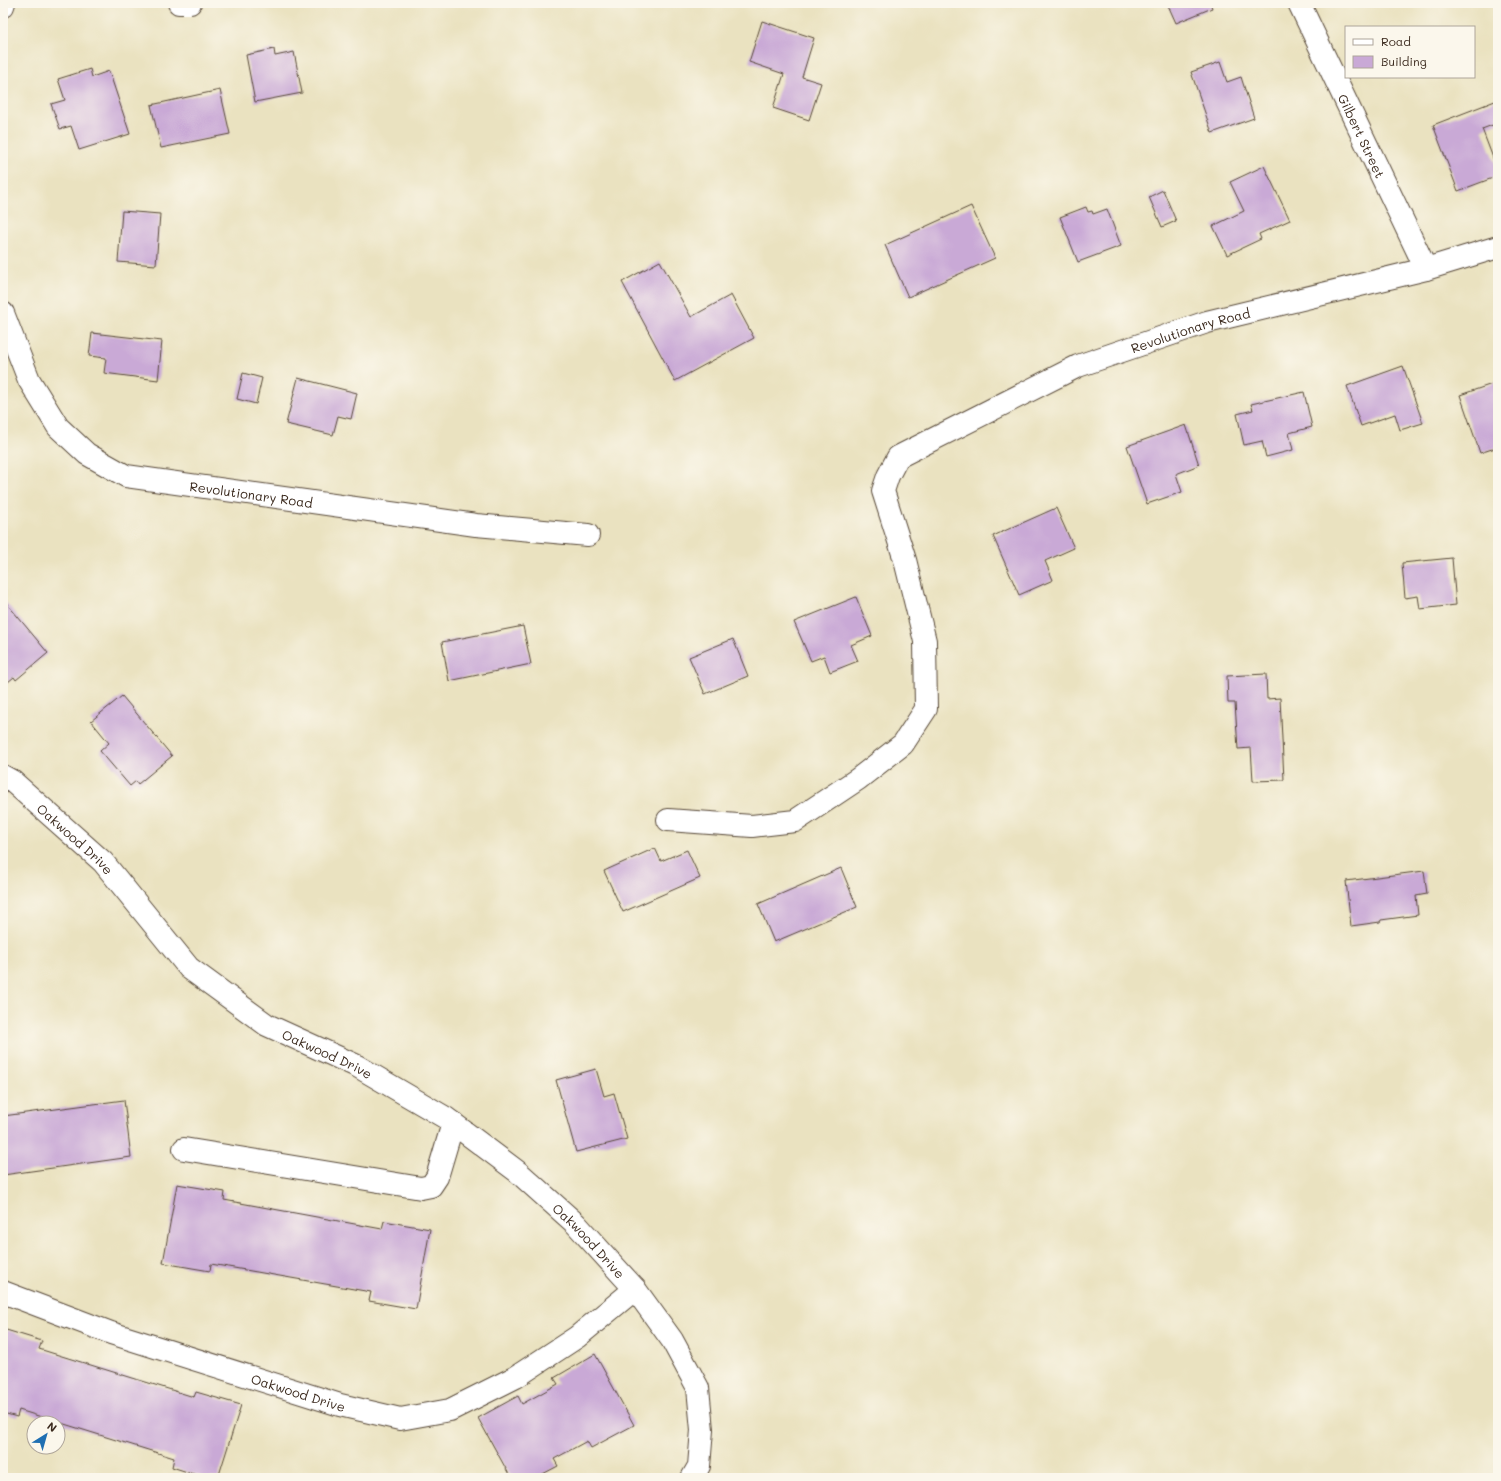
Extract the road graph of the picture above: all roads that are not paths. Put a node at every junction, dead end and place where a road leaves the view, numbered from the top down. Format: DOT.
graph roads {
  1 [pos="4,3"];
  2 [pos="179,3"];
  3 [pos="190,3"];
  4 [pos="1299,3"];
  5 [pos="3,6"];
  6 [pos="1498,247"];
  7 [pos="1426,269"];
  8 [pos="3,313"];
  9 [pos="588,535"];
  10 [pos="3,776"];
  11 [pos="668,820"];
  12 [pos="453,1123"];
  13 [pos="184,1149"];
  14 [pos="634,1289"];
  15 [pos="3,1292"];
  16 [pos="692,1478"];
  1 -- 5 [label="street"];
  2 -- 3 [label="street"];
  4 -- 7 [label="street, Gilbert Street"];
  6 -- 7 [label="street, Revolutionary Road"];
  7 -- 11 [label="street, Revolutionary Road"];
  8 -- 9 [label="street, Revolutionary Road"];
  10 -- 12 [label="street, Oakwood Drive"];
  12 -- 13 [label="street"];
  12 -- 14 [label="street, Oakwood Drive"];
  14 -- 15 [label="street, Oakwood Drive"];
  14 -- 16 [label="street"];
}
